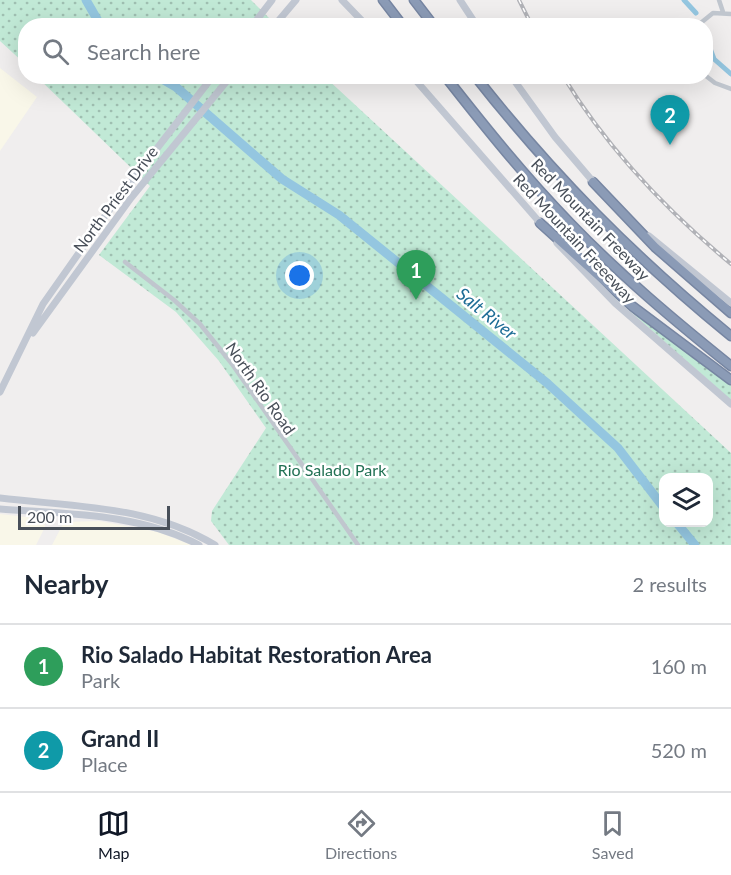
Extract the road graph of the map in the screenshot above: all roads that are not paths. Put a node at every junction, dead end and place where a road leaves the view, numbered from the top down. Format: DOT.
graph roads {
  1 [pos="272,0"];
  2 [pos="296,0"];
  3 [pos="342,0"];
  4 [pos="383,0"];
  5 [pos="414,0"];
  6 [pos="460,0"];
  7 [pos="719,0"];
  8 [pos="723,12"];
  9 [pos="731,14"];
  10 [pos="258,18"];
  11 [pos="281,18"];
  12 [pos="359,18"];
  13 [pos="397,18"];
  14 [pos="428,18"];
  15 [pos="472,18"];
  16 [pos="704,18"];
  17 [pos="713,82"];
  18 [pos="207,84"];
  19 [pos="224,84"];
  20 [pos="419,84"];
  21 [pos="451,84"];
  22 [pos="481,84"];
  23 [pos="517,84"];
  24 [pos="731,89"];
  25 [pos="593,182"];
  26 [pos="540,223"];
  27 [pos="125,261"];
  28 [pos="731,303"];
  29 [pos="731,313"];
  30 [pos="731,336"];
  31 [pos="26,342"];
  32 [pos="731,366"];
  33 [pos="731,380"];
  34 [pos="0,392"];
  35 [pos="731,404"];
  36 [pos="0,498"];
  37 [pos="0,508"];
  38 [pos="199,545"];
  39 [pos="215,545"];
  40 [pos="358,545"];
  1 -- 10 [label="main road"];
  2 -- 11 [label="main road"];
  3 -- 12 [label="main road"];
  4 -- 13 [label="highway"];
  5 -- 14 [label="highway"];
  6 -- 15 [label="main road"];
  7 -- 8 [label="street"];
  8 -- 9 [label="street"];
  8 -- 16 [label="street"];
  17 -- 24 [label="street"];
  18 -- 31 [label="main road, North Priest Drive"];
  19 -- 31 [label="main road, North Priest Drive"];
  20 -- 26 [label="main road, Red Mountain Freeeway"];
  21 -- 32 [label="highway, Red Mountain Freeway"];
  22 -- 30 [label="highway, Red Mountain Freeway"];
  23 -- 25 [label="main road"];
  25 -- 28 [label="main road"];
  25 -- 29 [label="highway"];
  26 -- 33 [label="highway"];
  26 -- 35 [label="main road, Red Mountain Freeeway"];
  27 -- 40 [label="street, North Rio Road"];
  31 -- 34 [label="main road, North Priest Drive"];
  36 -- 39 [label="main road"];
  37 -- 38 [label="main road"];
}
